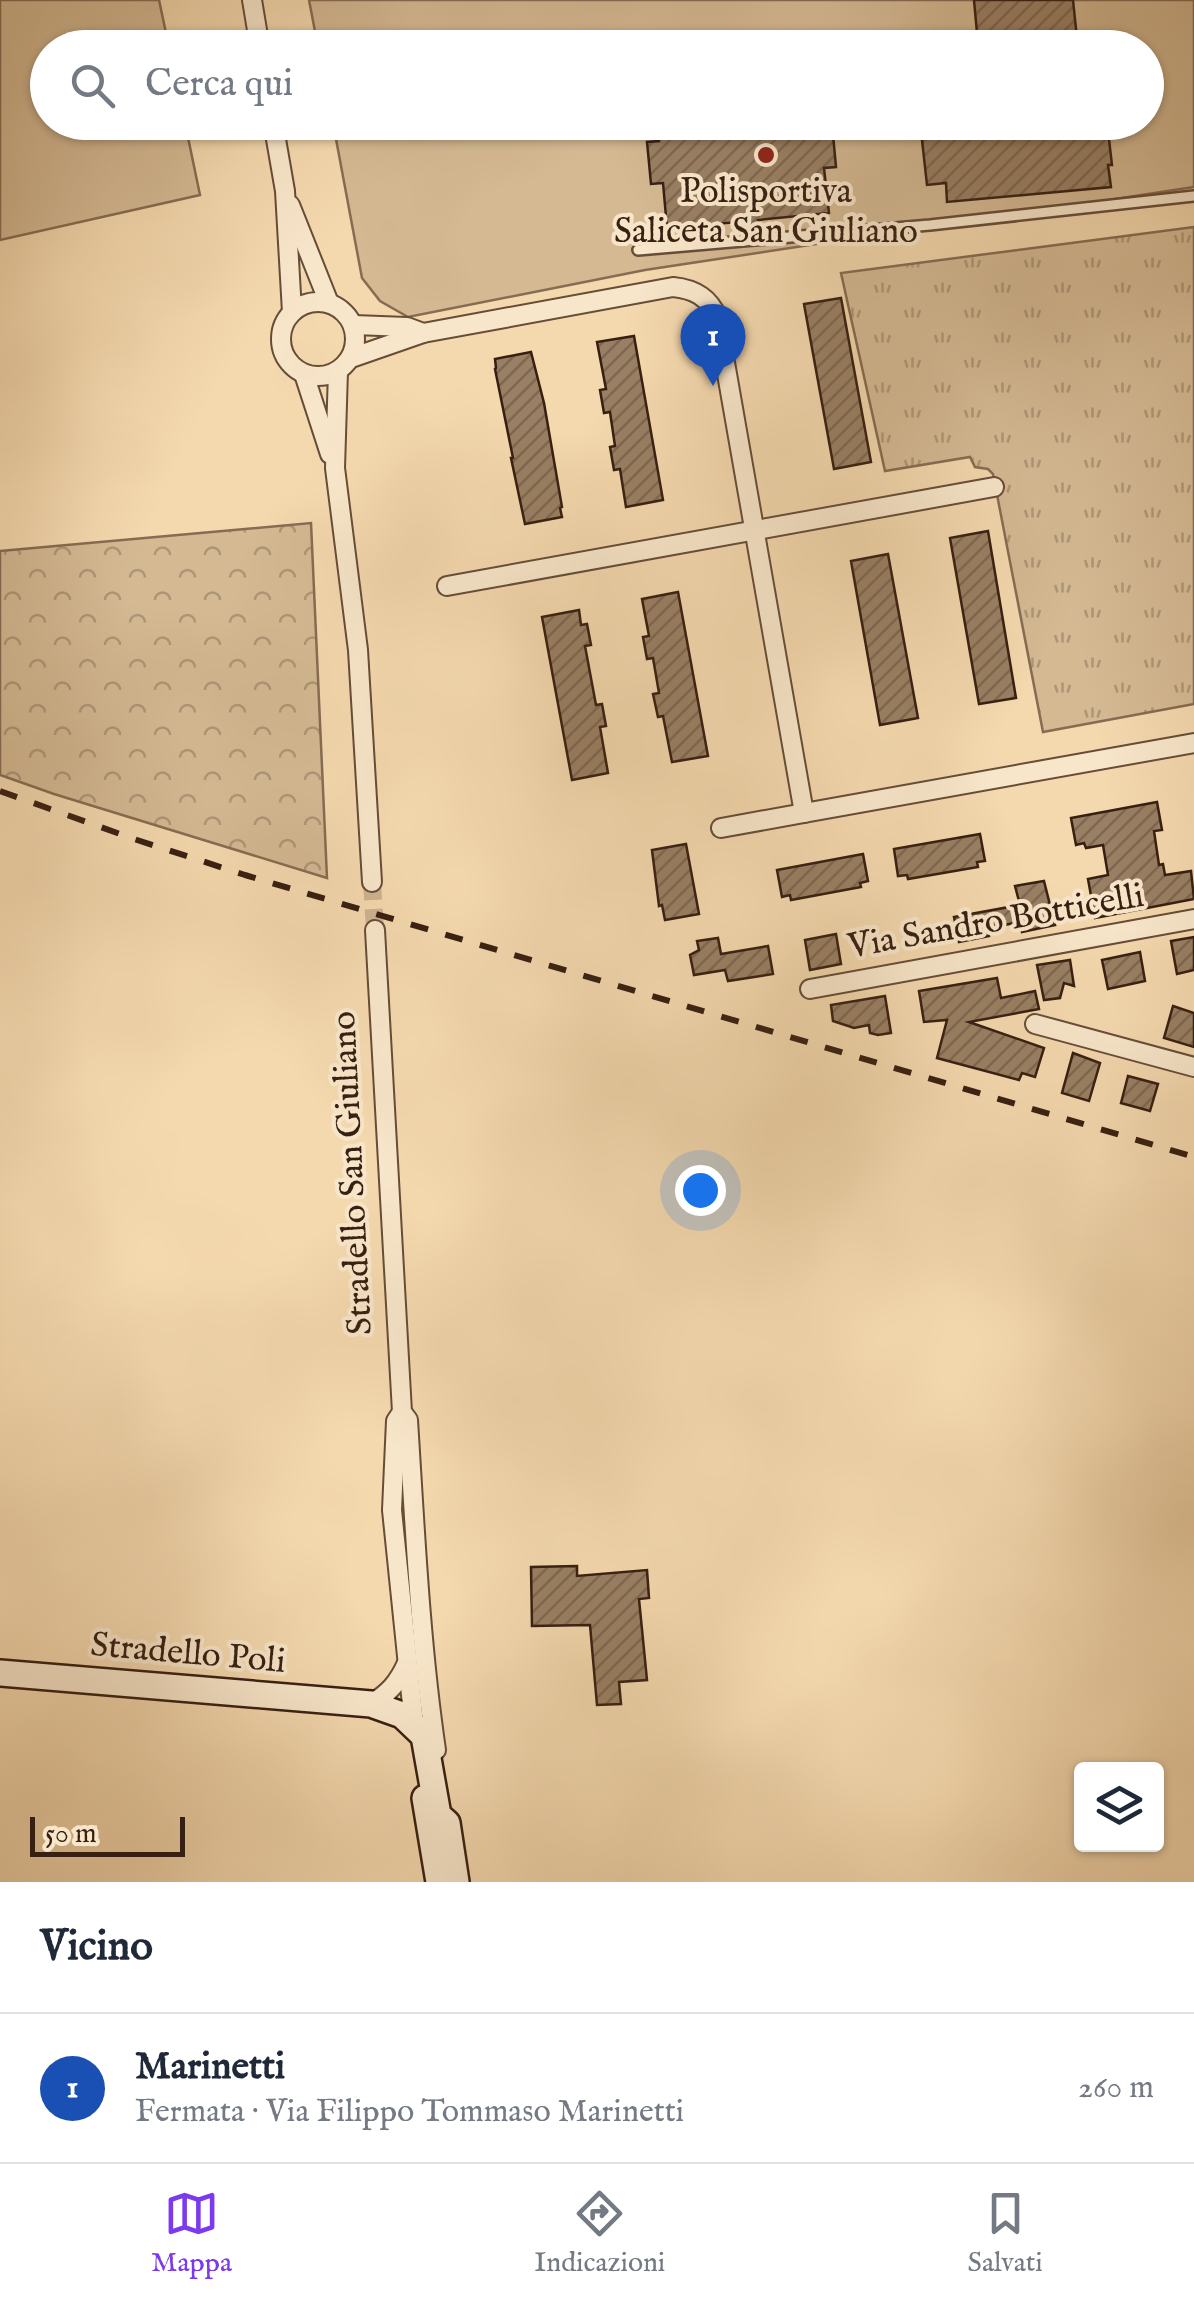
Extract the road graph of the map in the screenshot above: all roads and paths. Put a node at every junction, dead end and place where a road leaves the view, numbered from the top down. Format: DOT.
graph roads {
  1 [pos="252,0"];
  2 [pos="257,30"];
  3 [pos="276,140"];
  4 [pos="284,191"];
  5 [pos="1194,196"];
  6 [pos="638,250"];
  7 [pos="330,303"];
  8 [pos="292,312"];
  9 [pos="354,325"];
  10 [pos="423,334"];
  11 [pos="345,364"];
  12 [pos="304,374"];
  13 [pos="335,468"];
  14 [pos="994,487"];
  15 [pos="754,531"];
  16 [pos="447,586"];
  17 [pos="1194,743"];
  18 [pos="804,814"];
  19 [pos="721,828"];
  20 [pos="372,882"];
  21 [pos="1194,919"];
  22 [pos="374,930"];
  23 [pos="810,989"];
  24 [pos="1035,1024"];
  25 [pos="1194,1067"];
  26 [pos="402,1412"];
  27 [pos="416,1541"];
  28 [pos="402,1618"];
  29 [pos="407,1663"];
  30 [pos="0,1674"];
  31 [pos="371,1704"];
  32 [pos="414,1724"];
  33 [pos="447,1823"];
  34 [pos="439,1882"];
  35 [pos="456,1882"];
  1 -- 2 [label="street"];
  3 -- 4 [label="street"];
  4 -- 7 [label="street"];
  4 -- 8 [label="street"];
  5 -- 6 [label="lane"];
  7 -- 8 [label="street"];
  7 -- 9 [label="street"];
  8 -- 12 [label="street"];
  9 -- 10 [label="street"];
  9 -- 11 [label="street"];
  10 -- 11 [label="street"];
  10 -- 15 [label="street"];
  11 -- 12 [label="street"];
  11 -- 13 [label="street"];
  12 -- 13 [label="street"];
  13 -- 20 [label="street"];
  14 -- 15 [label="street"];
  15 -- 16 [label="street"];
  15 -- 18 [label="street"];
  17 -- 18 [label="street"];
  18 -- 19 [label="street"];
  21 -- 23 [label="street, Via Sandro Botticelli"];
  22 -- 26 [label="street, Stradello San Giuliano"];
  24 -- 25 [label="street"];
  26 -- 27 [label="street, Stradello San Giuliano"];
  26 -- 28 [label="street, Stradello San Giuliano"];
  27 -- 28 [label="street, Stradello San Giuliano"];
  27 -- 33 [label="street, Stradello San Giuliano"];
  28 -- 29 [label="street, Stradello San Giuliano"];
  29 -- 31 [label="street"];
  29 -- 32 [label="street, Stradello San Giuliano"];
  30 -- 31 [label="street, Stradello Poli"];
  31 -- 32 [label="street, Stradello Poli"];
  32 -- 33 [label="street, Stradello San Giuliano"];
  32 -- 34 [label="street, Stradello San Giuliano"];
  33 -- 35 [label="street, Stradello San Giuliano"];
}
